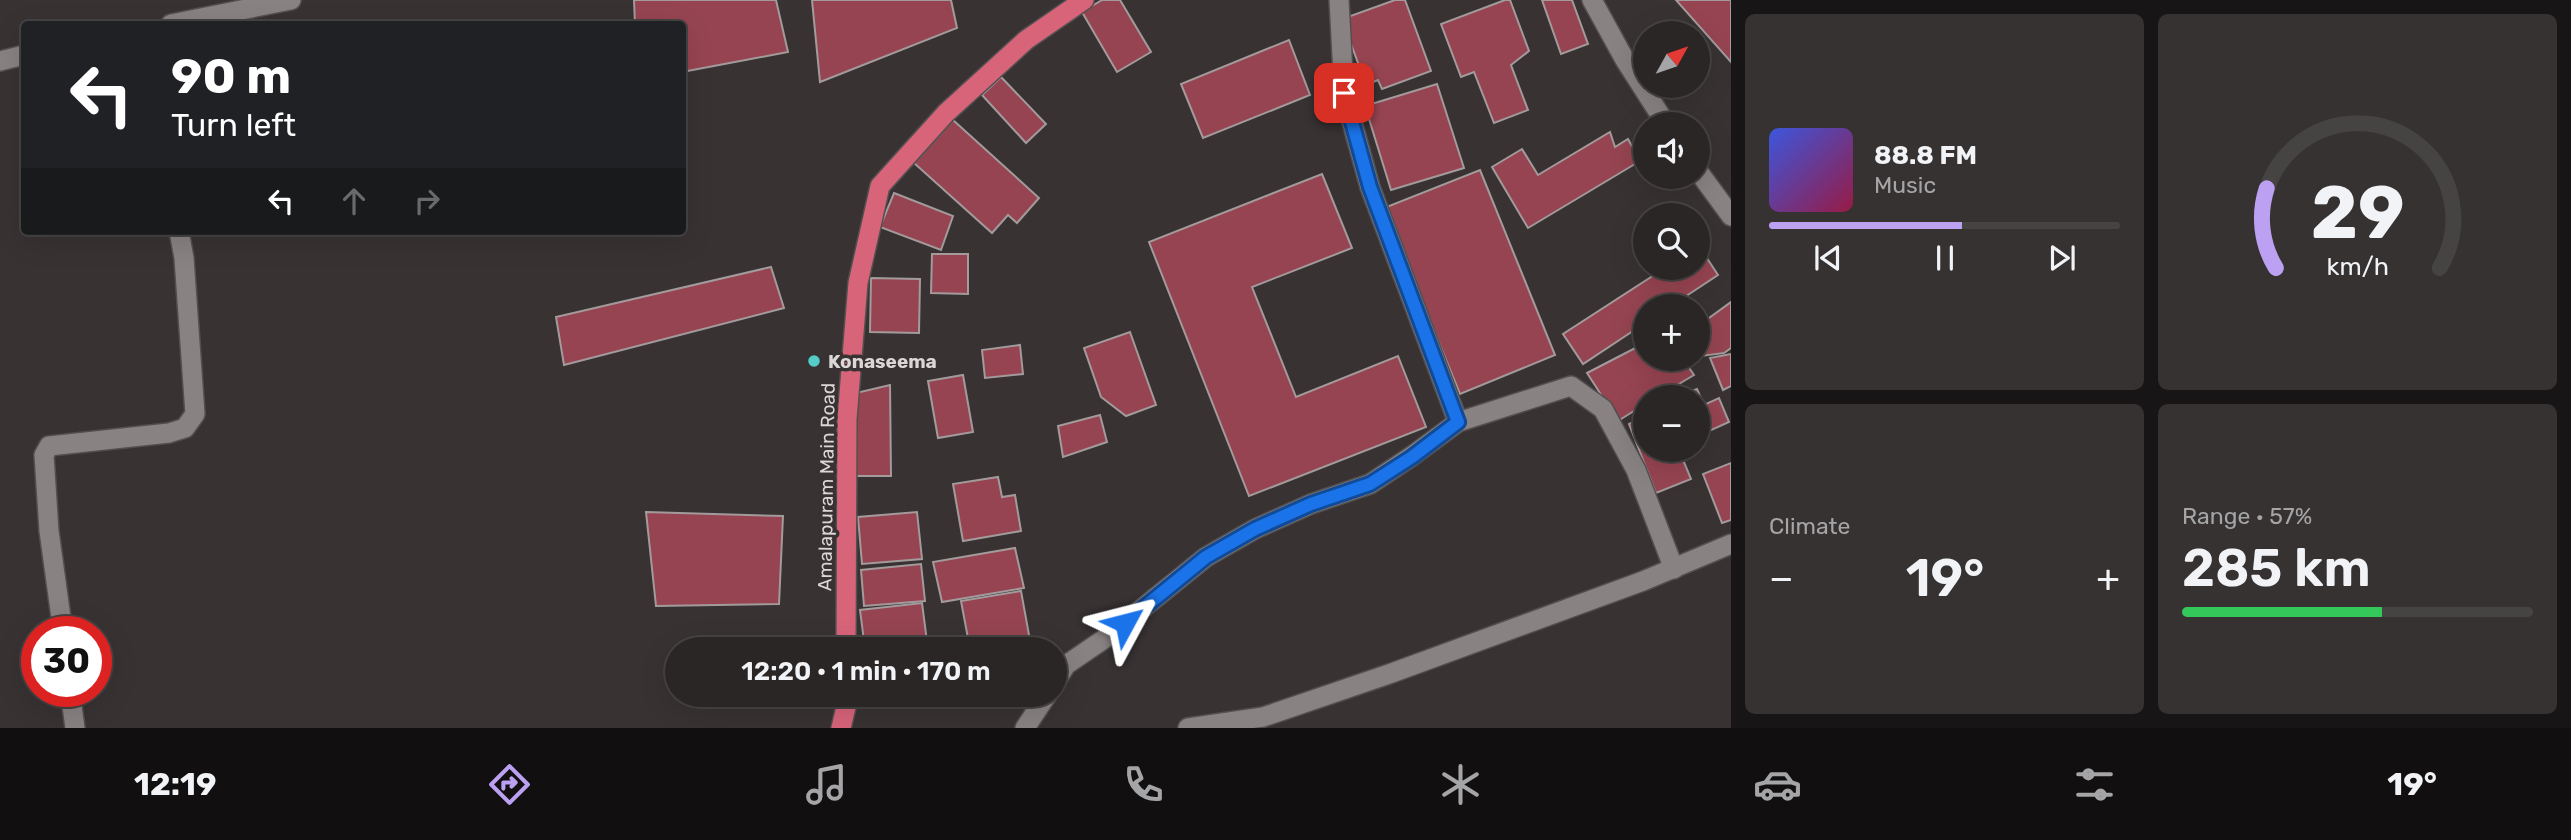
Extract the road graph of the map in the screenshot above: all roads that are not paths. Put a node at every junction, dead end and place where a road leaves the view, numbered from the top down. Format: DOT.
graph roads {
  1 [pos="292,0"];
  2 [pos="1084,0"];
  3 [pos="1339,0"];
  4 [pos="1592,0"];
  5 [pos="200,9"];
  6 [pos="176,21"];
  7 [pos="21,56"];
  8 [pos="0,61"];
  9 [pos="1658,112"];
  10 [pos="1710,187"];
  11 [pos="1731,216"];
  12 [pos="180,235"];
  13 [pos="1458,422"];
  14 [pos="1731,544"];
  15 [pos="1674,569"];
  16 [pos="61,616"];
  17 [pos="846,637"];
  18 [pos="1067,664"];
  19 [pos="72,707"];
  20 [pos="844,707"];
  21 [pos="1039,707"];
  22 [pos="75,728"];
  23 [pos="841,728"];
  24 [pos="1025,728"];
  25 [pos="1188,728"];
  1 -- 5 [label="street"];
  2 -- 17 [label="highway, Amalapuram Main Road"];
  3 -- 13 [label="street"];
  4 -- 9 [label="street"];
  5 -- 6 [label="street"];
  7 -- 8 [label="street"];
  10 -- 11 [label="street"];
  12 -- 16 [label="street"];
  13 -- 15 [label="street"];
  13 -- 18 [label="street"];
  14 -- 15 [label="street"];
  15 -- 25 [label="street"];
  19 -- 22 [label="street"];
  20 -- 23 [label="highway"];
  21 -- 24 [label="street"];
}
